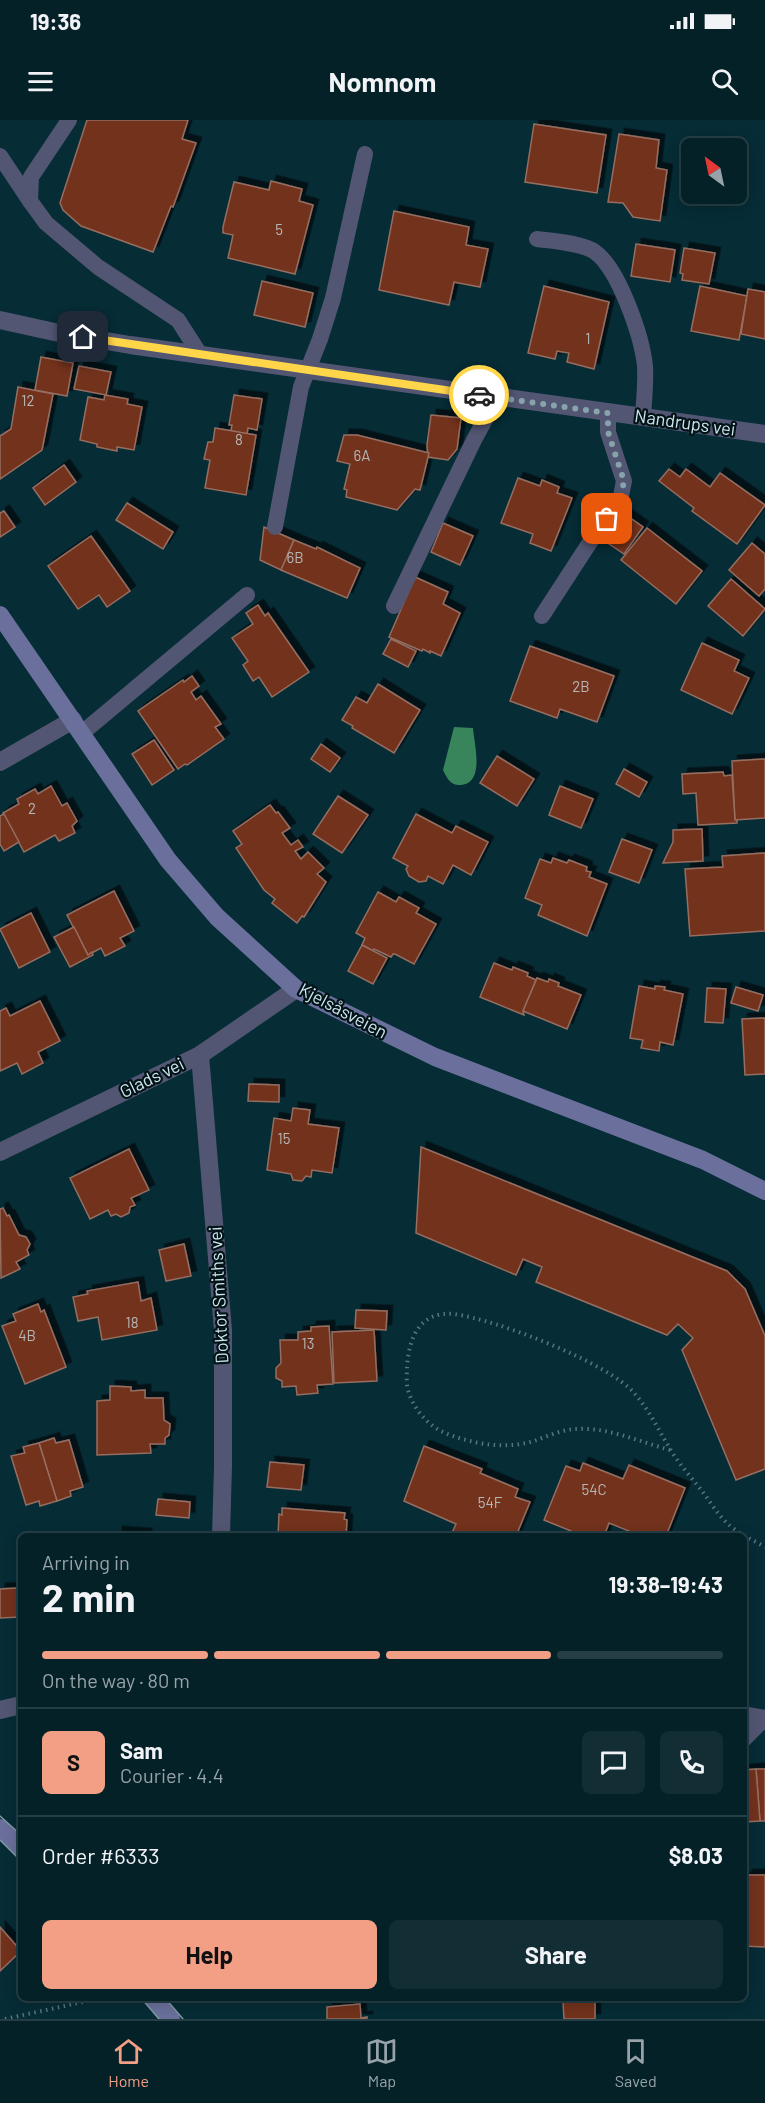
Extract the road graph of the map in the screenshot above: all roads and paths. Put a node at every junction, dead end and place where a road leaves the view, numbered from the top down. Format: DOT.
graph roads {
  1 [pos="69,120"];
  2 [pos="365,154"];
  3 [pos="0,156"];
  4 [pos="30,201"];
  5 [pos="537,239"];
  6 [pos="0,320"];
  7 [pos="201,356"];
  8 [pos="307,370"];
  9 [pos="491,396"];
  10 [pos="608,413"];
  11 [pos="643,417"];
  12 [pos="765,434"];
  13 [pos="275,527"];
  14 [pos="247,595"];
  15 [pos="394,606"];
  16 [pos="0,615"];
  17 [pos="542,615"];
  18 [pos="78,727"];
  19 [pos="0,762"];
  20 [pos="297,988"];
  21 [pos="200,1055"];
  22 [pos="0,1152"];
  23 [pos="765,1191"];
  24 [pos="670,1450"];
  25 [pos="220,1533"];
  26 [pos="742,1533"];
  27 [pos="747,1536"];
  28 [pos="765,1547"];
  29 [pos="18,1706"];
  30 [pos="0,1710"];
  31 [pos="747,1715"];
  32 [pos="765,1718"];
  33 [pos="747,1736"];
  34 [pos="0,1827"];
  35 [pos="18,1845"];
  36 [pos="87,2001"];
  37 [pos="5,2019"];
  1 -- 4 [label="lane"];
  2 -- 8 [label="lane"];
  3 -- 4 [label="lane"];
  4 -- 7 [label="lane"];
  5 -- 11 [label="lane"];
  6 -- 7 [label="street, Nandrups vei"];
  7 -- 8 [label="street, Nandrups vei"];
  8 -- 9 [label="street, Nandrups vei"];
  8 -- 13 [label="lane"];
  9 -- 10 [label="street, Nandrups vei"];
  9 -- 15 [label="lane"];
  10 -- 11 [label="street, Nandrups vei"];
  10 -- 17 [label="lane"];
  11 -- 12 [label="street, Nandrups vei"];
  14 -- 18 [label="lane"];
  16 -- 18 [label="street, Kjelsåsveien"];
  18 -- 19 [label="street"];
  18 -- 20 [label="street, Kjelsåsveien"];
  20 -- 21 [label="street, Glads vei"];
  20 -- 23 [label="street, Kjelsåsveien"];
  21 -- 22 [label="street, Glads vei"];
  21 -- 25 [label="street, Doktor Smiths vei"];
  24 -- 24 [label="path"];
  24 -- 26 [label="path"];
  27 -- 28 [label="path"];
  29 -- 30 [label="street"];
  31 -- 32 [label="lane"];
  32 -- 33 [label="lane"];
  34 -- 35 [label="street"];
  36 -- 37 [label="path"];
}
